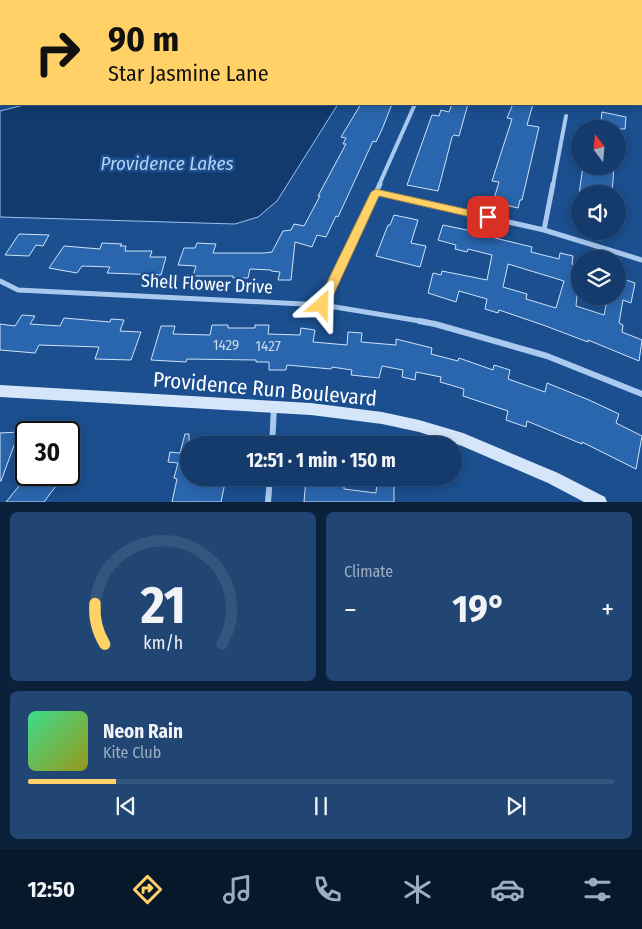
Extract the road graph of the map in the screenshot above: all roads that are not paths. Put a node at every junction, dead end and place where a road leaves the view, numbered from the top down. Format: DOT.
graph roads {
  1 [pos="415,105"];
  2 [pos="566,116"];
  3 [pos="376,192"];
  4 [pos="544,230"];
  5 [pos="642,260"];
  6 [pos="0,281"];
  7 [pos="322,305"];
  8 [pos="0,391"];
  9 [pos="642,394"];
  10 [pos="274,406"];
  11 [pos="272,436"];
  12 [pos="269,486"];
  13 [pos="268,502"];
  14 [pos="600,502"];
  1 -- 3 [label="street"];
  2 -- 4 [label="street"];
  3 -- 4 [label="street"];
  3 -- 7 [label="street"];
  4 -- 5 [label="street"];
  6 -- 7 [label="street, Shell Flower Drive"];
  7 -- 9 [label="street, Shell Flower Drive"];
  8 -- 10 [label="street, Providence Run Boulevard"];
  10 -- 11 [label="street"];
  10 -- 14 [label="street, Providence Run Boulevard"];
  12 -- 13 [label="street"];
}
